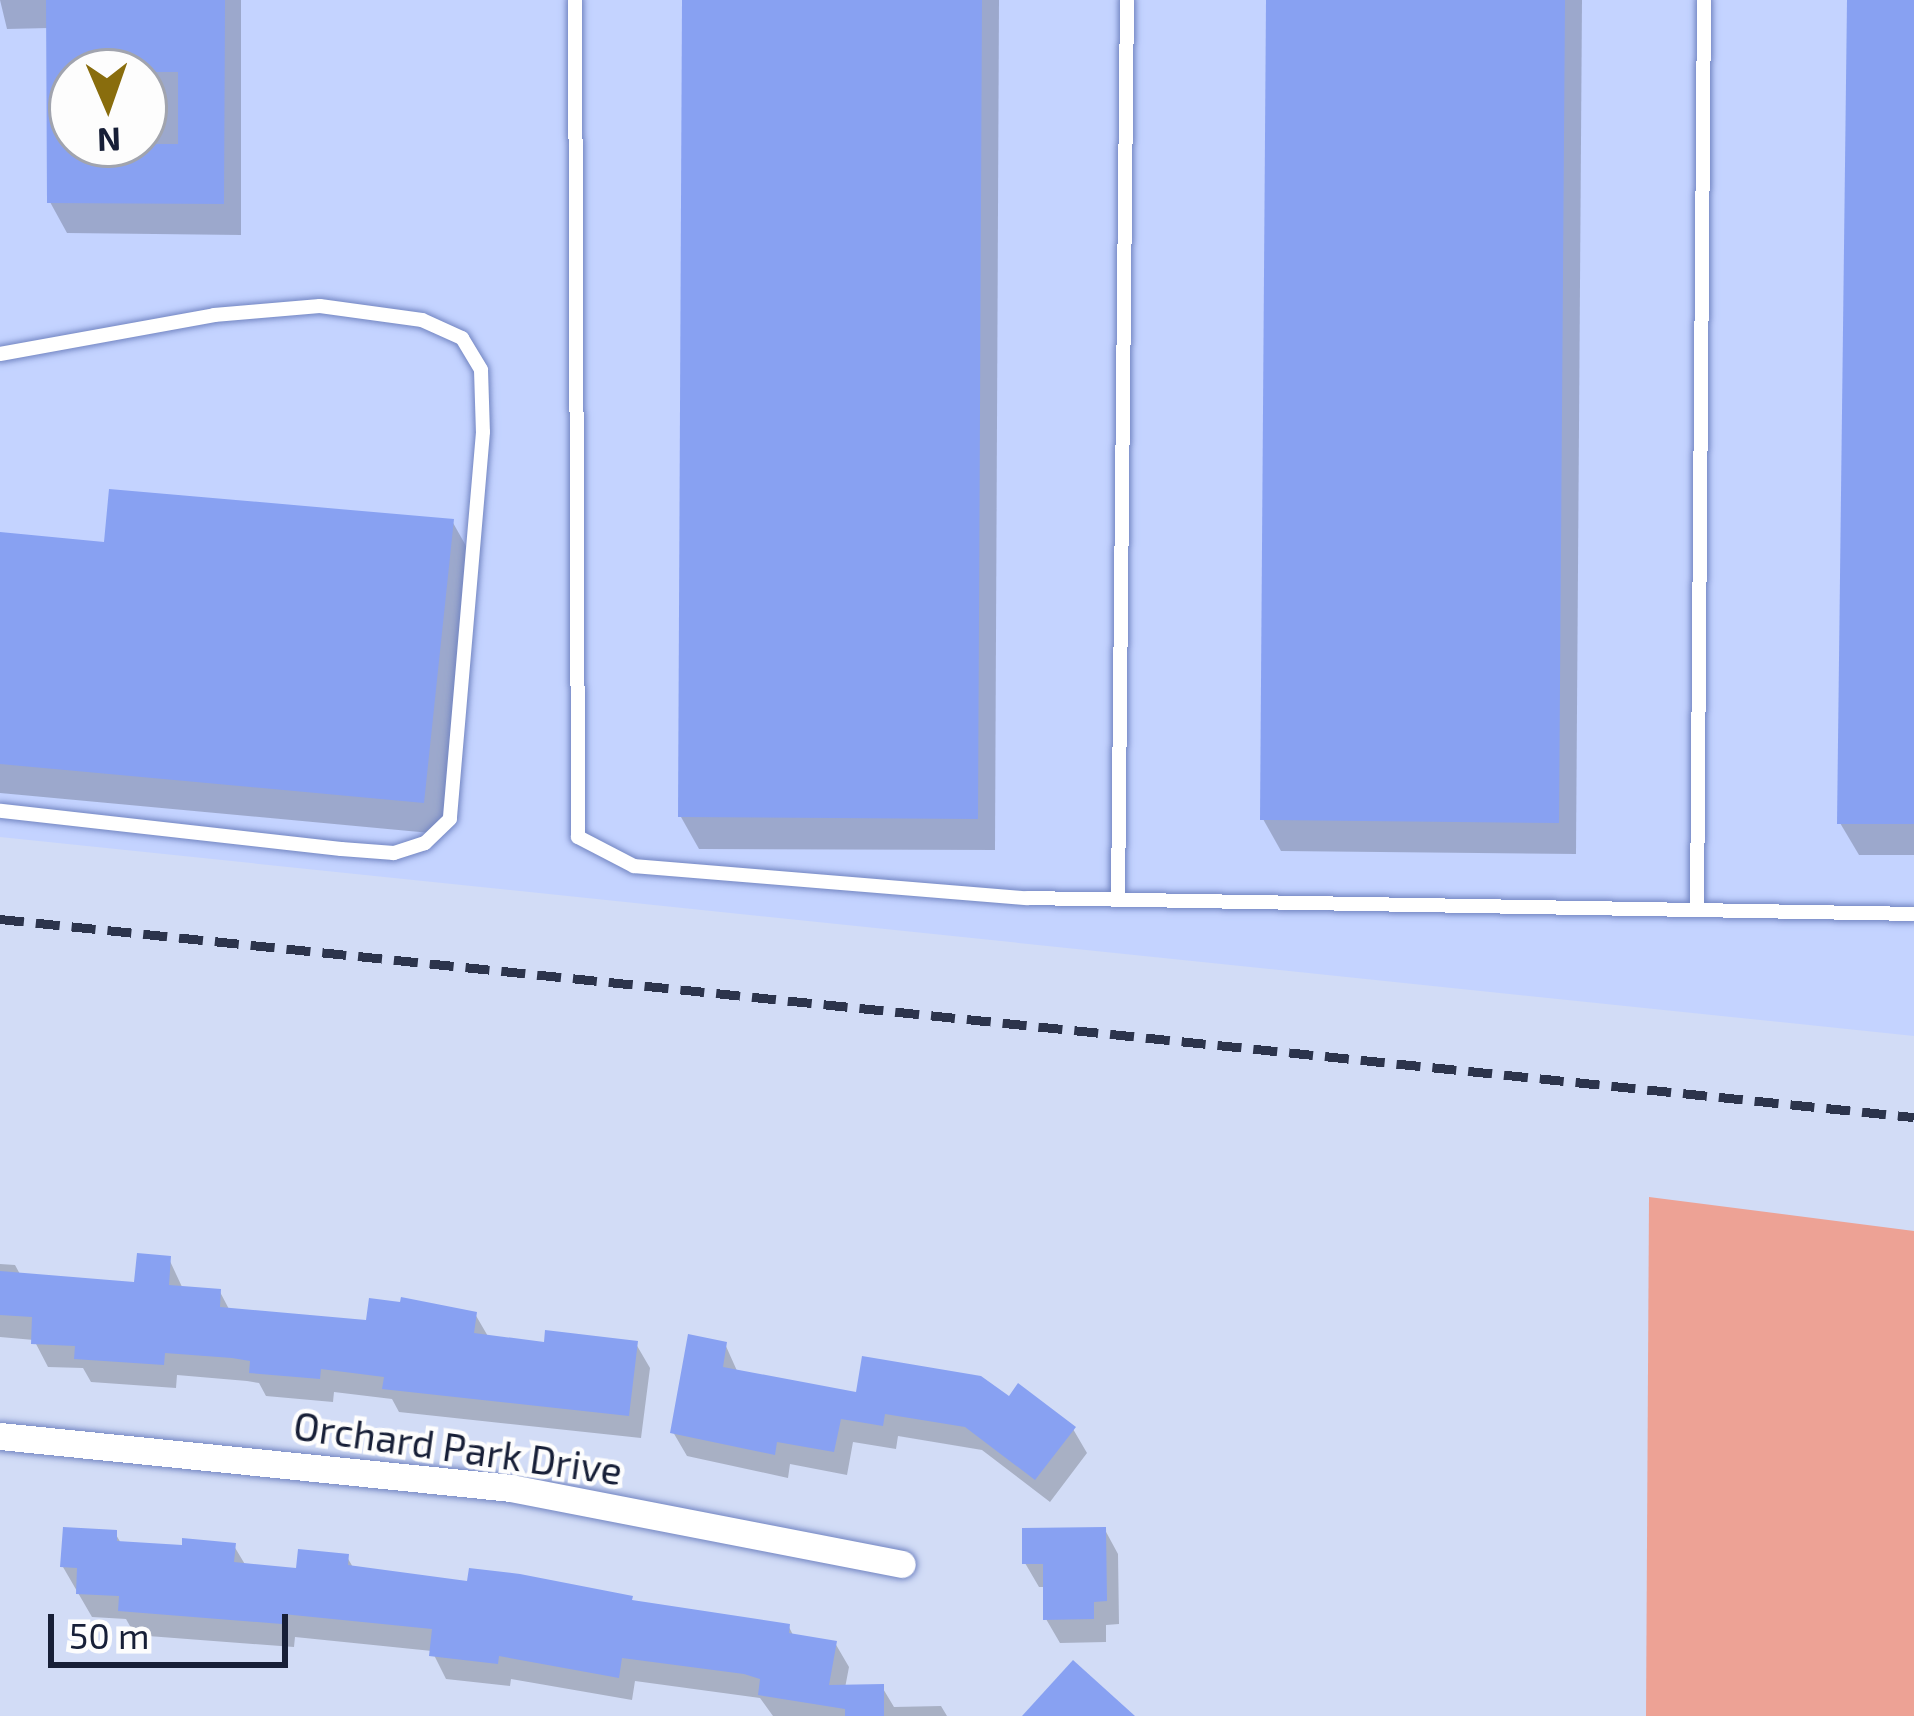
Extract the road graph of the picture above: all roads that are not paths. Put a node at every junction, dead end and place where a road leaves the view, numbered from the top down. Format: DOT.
graph roads {
  1 [pos="574,0"];
  2 [pos="1127,0"];
  3 [pos="1704,0"];
  4 [pos="0,354"];
  5 [pos="0,811"];
  6 [pos="1118,900"];
  7 [pos="1696,910"];
  8 [pos="1914,914"];
  9 [pos="0,1436"];
  10 [pos="902,1564"];
  1 -- 6 [label="lane"];
  2 -- 6 [label="lane"];
  3 -- 7 [label="lane"];
  4 -- 5 [label="lane"];
  6 -- 7 [label="lane"];
  7 -- 8 [label="lane"];
  9 -- 10 [label="street, Orchard Park Drive"];
}
